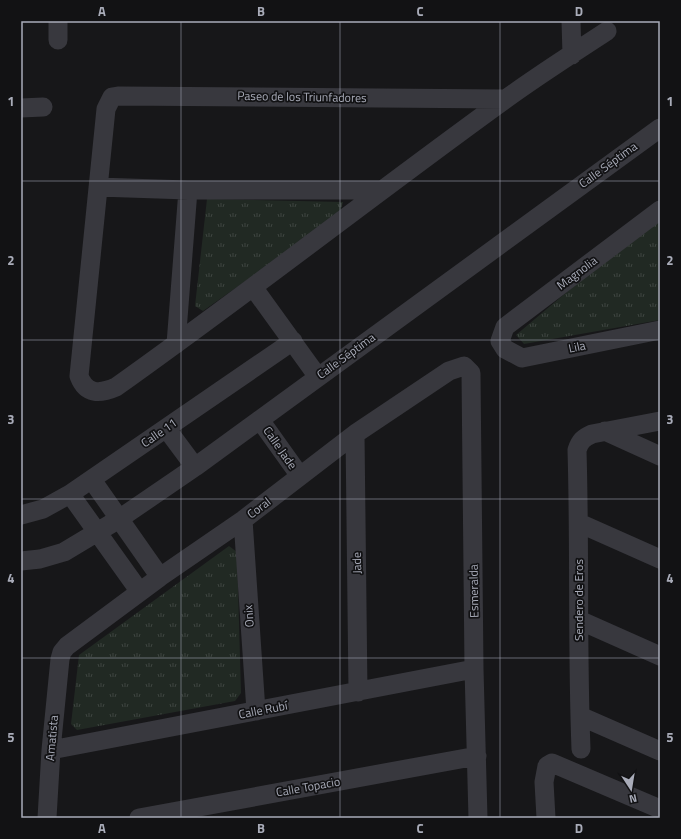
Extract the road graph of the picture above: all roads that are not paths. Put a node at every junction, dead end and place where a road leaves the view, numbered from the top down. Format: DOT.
graph roads {
  1 [pos="58,21"];
  2 [pos="571,21"];
  3 [pos="607,30"];
  4 [pos="58,40"];
  5 [pos="572,54"];
  6 [pos="505,99"];
  7 [pos="43,107"];
  8 [pos="21,108"];
  9 [pos="660,128"];
  10 [pos="98,187"];
  11 [pos="188,190"];
  12 [pos="381,190"];
  13 [pos="660,210"];
  14 [pos="253,287"];
  15 [pos="660,330"];
  16 [pos="293,341"];
  17 [pos="500,341"];
  18 [pos="176,344"];
  19 [pos="464,366"];
  20 [pos="318,377"];
  21 [pos="260,420"];
  22 [pos="660,421"];
  23 [pos="166,428"];
  24 [pos="605,431"];
  25 [pos="355,434"];
  26 [pos="660,456"];
  27 [pos="195,467"];
  28 [pos="300,476"];
  29 [pos="92,480"];
  30 [pos="70,494"];
  31 [pos="21,515"];
  32 [pos="118,519"];
  33 [pos="243,520"];
  34 [pos="579,523"];
  35 [pos="97,532"];
  36 [pos="660,559"];
  37 [pos="21,561"];
  38 [pos="160,577"];
  39 [pos="140,592"];
  40 [pos="579,620"];
  41 [pos="660,656"];
  42 [pos="60,659"];
  43 [pos="474,669"];
  44 [pos="358,692"];
  45 [pos="256,711"];
  46 [pos="580,716"];
  47 [pos="581,749"];
  48 [pos="51,750"];
  49 [pos="660,751"];
  50 [pos="477,756"];
  51 [pos="660,809"];
  52 [pos="47,818"];
  53 [pos="139,818"];
  54 [pos="478,818"];
  55 [pos="546,818"];
  1 -- 4 [label="street"];
  2 -- 5 [label="street"];
  3 -- 5 [label="street"];
  5 -- 6 [label="street"];
  6 -- 10 [label="street, Paseo de los Triunfadores"];
  6 -- 12 [label="street"];
  7 -- 8 [label="street"];
  9 -- 20 [label="street, Calle Séptima"];
  10 -- 11 [label="street"];
  10 -- 18 [label="street"];
  11 -- 12 [label="street"];
  11 -- 18 [label="street"];
  12 -- 14 [label="street"];
  13 -- 17 [label="street, Magnolia"];
  14 -- 16 [label="street"];
  14 -- 18 [label="street"];
  15 -- 17 [label="street, Lila"];
  16 -- 20 [label="street"];
  16 -- 23 [label="street, Calle 11"];
  19 -- 25 [label="street, Coral"];
  19 -- 43 [label="street, Esmeralda"];
  20 -- 21 [label="street, Calle Séptima"];
  21 -- 27 [label="street, Calle Séptima"];
  21 -- 28 [label="street, Calle Jade"];
  22 -- 24 [label="street"];
  23 -- 27 [label="street"];
  23 -- 29 [label="street, Calle 11"];
  24 -- 26 [label="street"];
  24 -- 34 [label="street, Sendero de Eros"];
  25 -- 28 [label="street, Coral"];
  25 -- 44 [label="street, Jade"];
  27 -- 32 [label="street, Calle Séptima"];
  28 -- 33 [label="street, Coral"];
  29 -- 30 [label="street, Calle 11"];
  29 -- 32 [label="street"];
  30 -- 31 [label="street, Calle 11"];
  30 -- 35 [label="street"];
  32 -- 35 [label="street, Calle Séptima"];
  32 -- 38 [label="street"];
  33 -- 38 [label="street, Coral"];
  33 -- 45 [label="street, Onix"];
  34 -- 36 [label="street"];
  34 -- 40 [label="street, Sendero de Eros"];
  35 -- 37 [label="street, Calle Séptima"];
  35 -- 39 [label="street"];
  38 -- 39 [label="street, Coral"];
  39 -- 42 [label="street, Coral"];
  40 -- 41 [label="street"];
  40 -- 46 [label="street, Sendero de Eros"];
  42 -- 48 [label="street, Amatista"];
  43 -- 44 [label="street, Calle Rubí"];
  43 -- 50 [label="street, Esmeralda"];
  44 -- 45 [label="street, Calle Rubí"];
  45 -- 48 [label="street, Calle Rubí"];
  46 -- 47 [label="street, Sendero de Eros"];
  46 -- 49 [label="street"];
  48 -- 52 [label="street, Amatista"];
  50 -- 53 [label="street, Calle Topacio"];
  50 -- 54 [label="street, Esmeralda"];
  51 -- 55 [label="street"];
}
